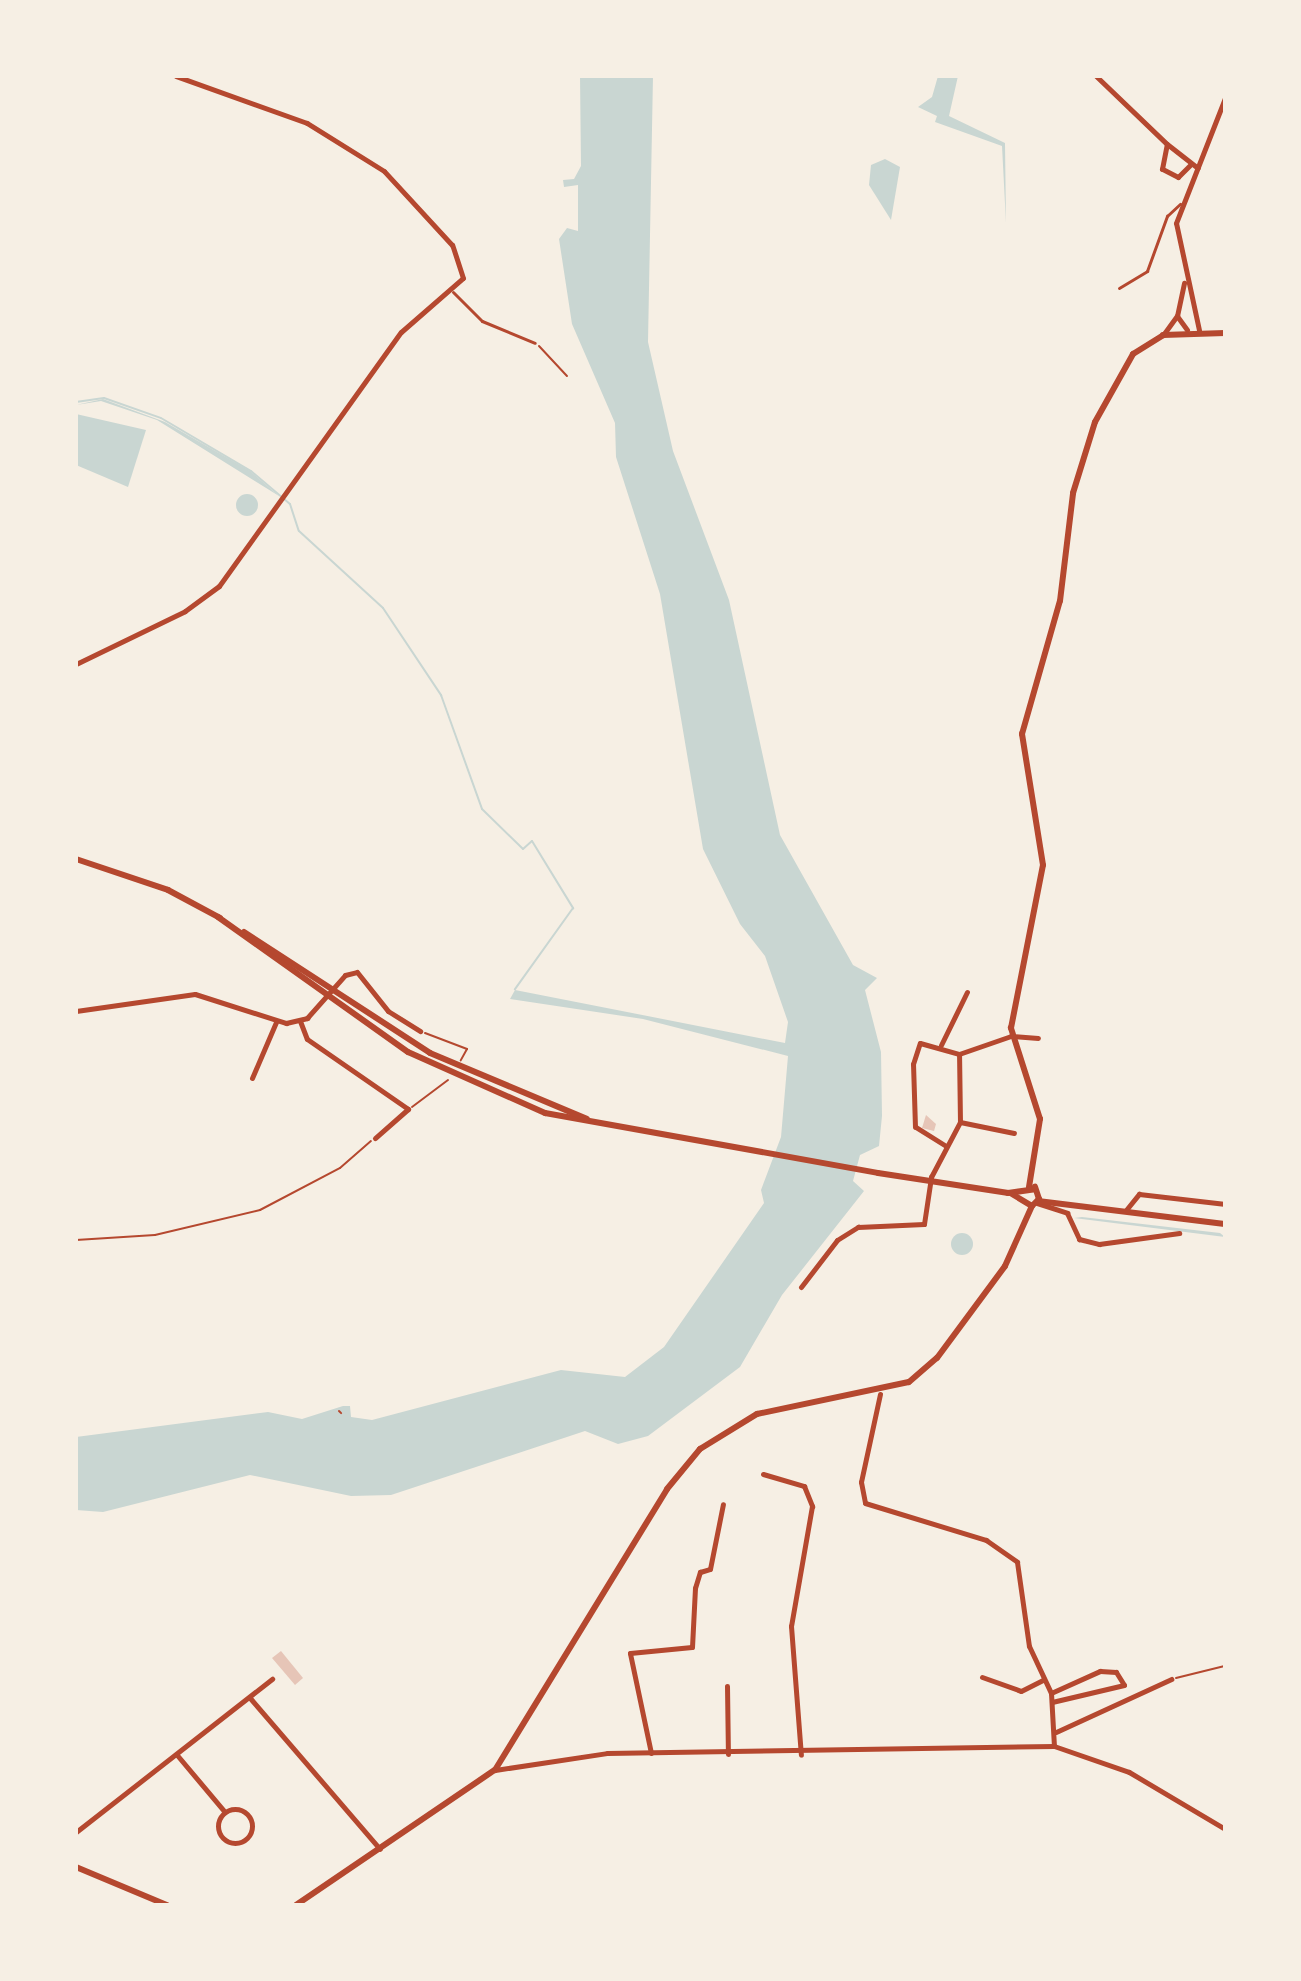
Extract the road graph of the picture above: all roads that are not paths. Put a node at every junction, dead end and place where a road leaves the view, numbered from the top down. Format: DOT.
graph roads {
  1 [pos="176,76"];
  2 [pos="1096,76"];
  3 [pos="1225,98"];
  4 [pos="1167,144"];
  5 [pos="1190,165"];
  6 [pos="1198,168"];
  7 [pos="1180,204"];
  8 [pos="1185,278"];
  9 [pos="1119,288"];
  10 [pos="453,292"];
  11 [pos="1177,316"];
  12 [pos="1187,330"];
  13 [pos="1199,330"];
  14 [pos="1225,333"];
  15 [pos="1163,335"];
  16 [pos="535,343"];
  17 [pos="76,664"];
  18 [pos="76,859"];
  19 [pos="218,917"];
  20 [pos="332,990"];
  21 [pos="967,992"];
  22 [pos="327,997"];
  23 [pos="76,1011"];
  24 [pos="300,1021"];
  25 [pos="276,1022"];
  26 [pos="420,1031"];
  27 [pos="1011,1036"];
  28 [pos="1038,1038"];
  29 [pos="941,1045"];
  30 [pos="959,1054"];
  31 [pos="252,1078"];
  32 [pos="960,1122"];
  33 [pos="603,1125"];
  34 [pos="1014,1133"];
  35 [pos="375,1138"];
  36 [pos="946,1146"];
  37 [pos="930,1181"];
  38 [pos="1021,1196"];
  39 [pos="1036,1198"];
  40 [pos="1225,1204"];
  41 [pos="1126,1210"];
  42 [pos="1225,1224"];
  43 [pos="1179,1233"];
  44 [pos="801,1287"];
  45 [pos="880,1394"];
  46 [pos="763,1474"];
  47 [pos="723,1504"];
  48 [pos="982,1677"];
  49 [pos="272,1679"];
  50 [pos="1171,1679"];
  51 [pos="1043,1680"];
  52 [pos="727,1686"];
  53 [pos="1051,1693"];
  54 [pos="250,1698"];
  55 [pos="1052,1702"];
  56 [pos="1056,1732"];
  57 [pos="1054,1746"];
  58 [pos="651,1753"];
  59 [pos="728,1754"];
  60 [pos="177,1755"];
  61 [pos="801,1755"];
  62 [pos="495,1770"];
  63 [pos="224,1811"];
  64 [pos="1225,1829"];
  65 [pos="76,1832"];
  66 [pos="381,1849"];
  67 [pos="76,1867"];
  68 [pos="167,1905"];
  69 [pos="296,1905"];
  1 -- 10 [label="street"];
  2 -- 4 [label="street"];
  3 -- 6 [label="street"];
  4 -- 5 [label="street"];
  4 -- 5 [label="street"];
  5 -- 6 [label="street"];
  6 -- 7 [label="street"];
  7 -- 8 [label="street"];
  7 -- 9 [label="lane"];
  8 -- 11 [label="street"];
  8 -- 13 [label="street"];
  10 -- 16 [label="lane"];
  10 -- 17 [label="street"];
  11 -- 12 [label="street"];
  11 -- 15 [label="street"];
  12 -- 13 [label="street"];
  12 -- 15 [label="street"];
  13 -- 14 [label="street"];
  15 -- 27 [label="street"];
  18 -- 19 [label="street"];
  19 -- 20 [label="street"];
  19 -- 22 [label="street"];
  20 -- 22 [label="street"];
  20 -- 26 [label="street"];
  20 -- 33 [label="street"];
  21 -- 29 [label="street"];
  22 -- 24 [label="street"];
  22 -- 33 [label="street"];
  23 -- 25 [label="street"];
  24 -- 25 [label="street"];
  24 -- 35 [label="street"];
  25 -- 31 [label="street"];
  27 -- 28 [label="street"];
  27 -- 30 [label="street"];
  27 -- 39 [label="street"];
  29 -- 30 [label="street"];
  29 -- 36 [label="street"];
  30 -- 32 [label="street"];
  32 -- 34 [label="street"];
  32 -- 36 [label="street"];
  33 -- 37 [label="street"];
  36 -- 37 [label="street"];
  37 -- 38 [label="street"];
  37 -- 44 [label="street"];
  38 -- 39 [label="street"];
  38 -- 39 [label="street"];
  39 -- 41 [label="street"];
  39 -- 43 [label="street"];
  39 -- 45 [label="street"];
  40 -- 41 [label="street"];
  41 -- 42 [label="street"];
  45 -- 51 [label="street"];
  45 -- 62 [label="street"];
  46 -- 61 [label="street"];
  47 -- 58 [label="street"];
  48 -- 51 [label="street"];
  49 -- 54 [label="street"];
  50 -- 56 [label="street"];
  51 -- 53 [label="street"];
  52 -- 59 [label="street"];
  53 -- 55 [label="street"];
  53 -- 55 [label="street"];
  54 -- 60 [label="street"];
  54 -- 66 [label="street"];
  55 -- 56 [label="street"];
  56 -- 57 [label="street"];
  57 -- 61 [label="street"];
  57 -- 64 [label="street"];
  58 -- 59 [label="street"];
  58 -- 62 [label="street"];
  59 -- 61 [label="street"];
  60 -- 63 [label="street"];
  60 -- 65 [label="street"];
  62 -- 66 [label="street"];
  63 -- 63 [label="street"];
  66 -- 69 [label="street"];
  67 -- 68 [label="street"];
}
